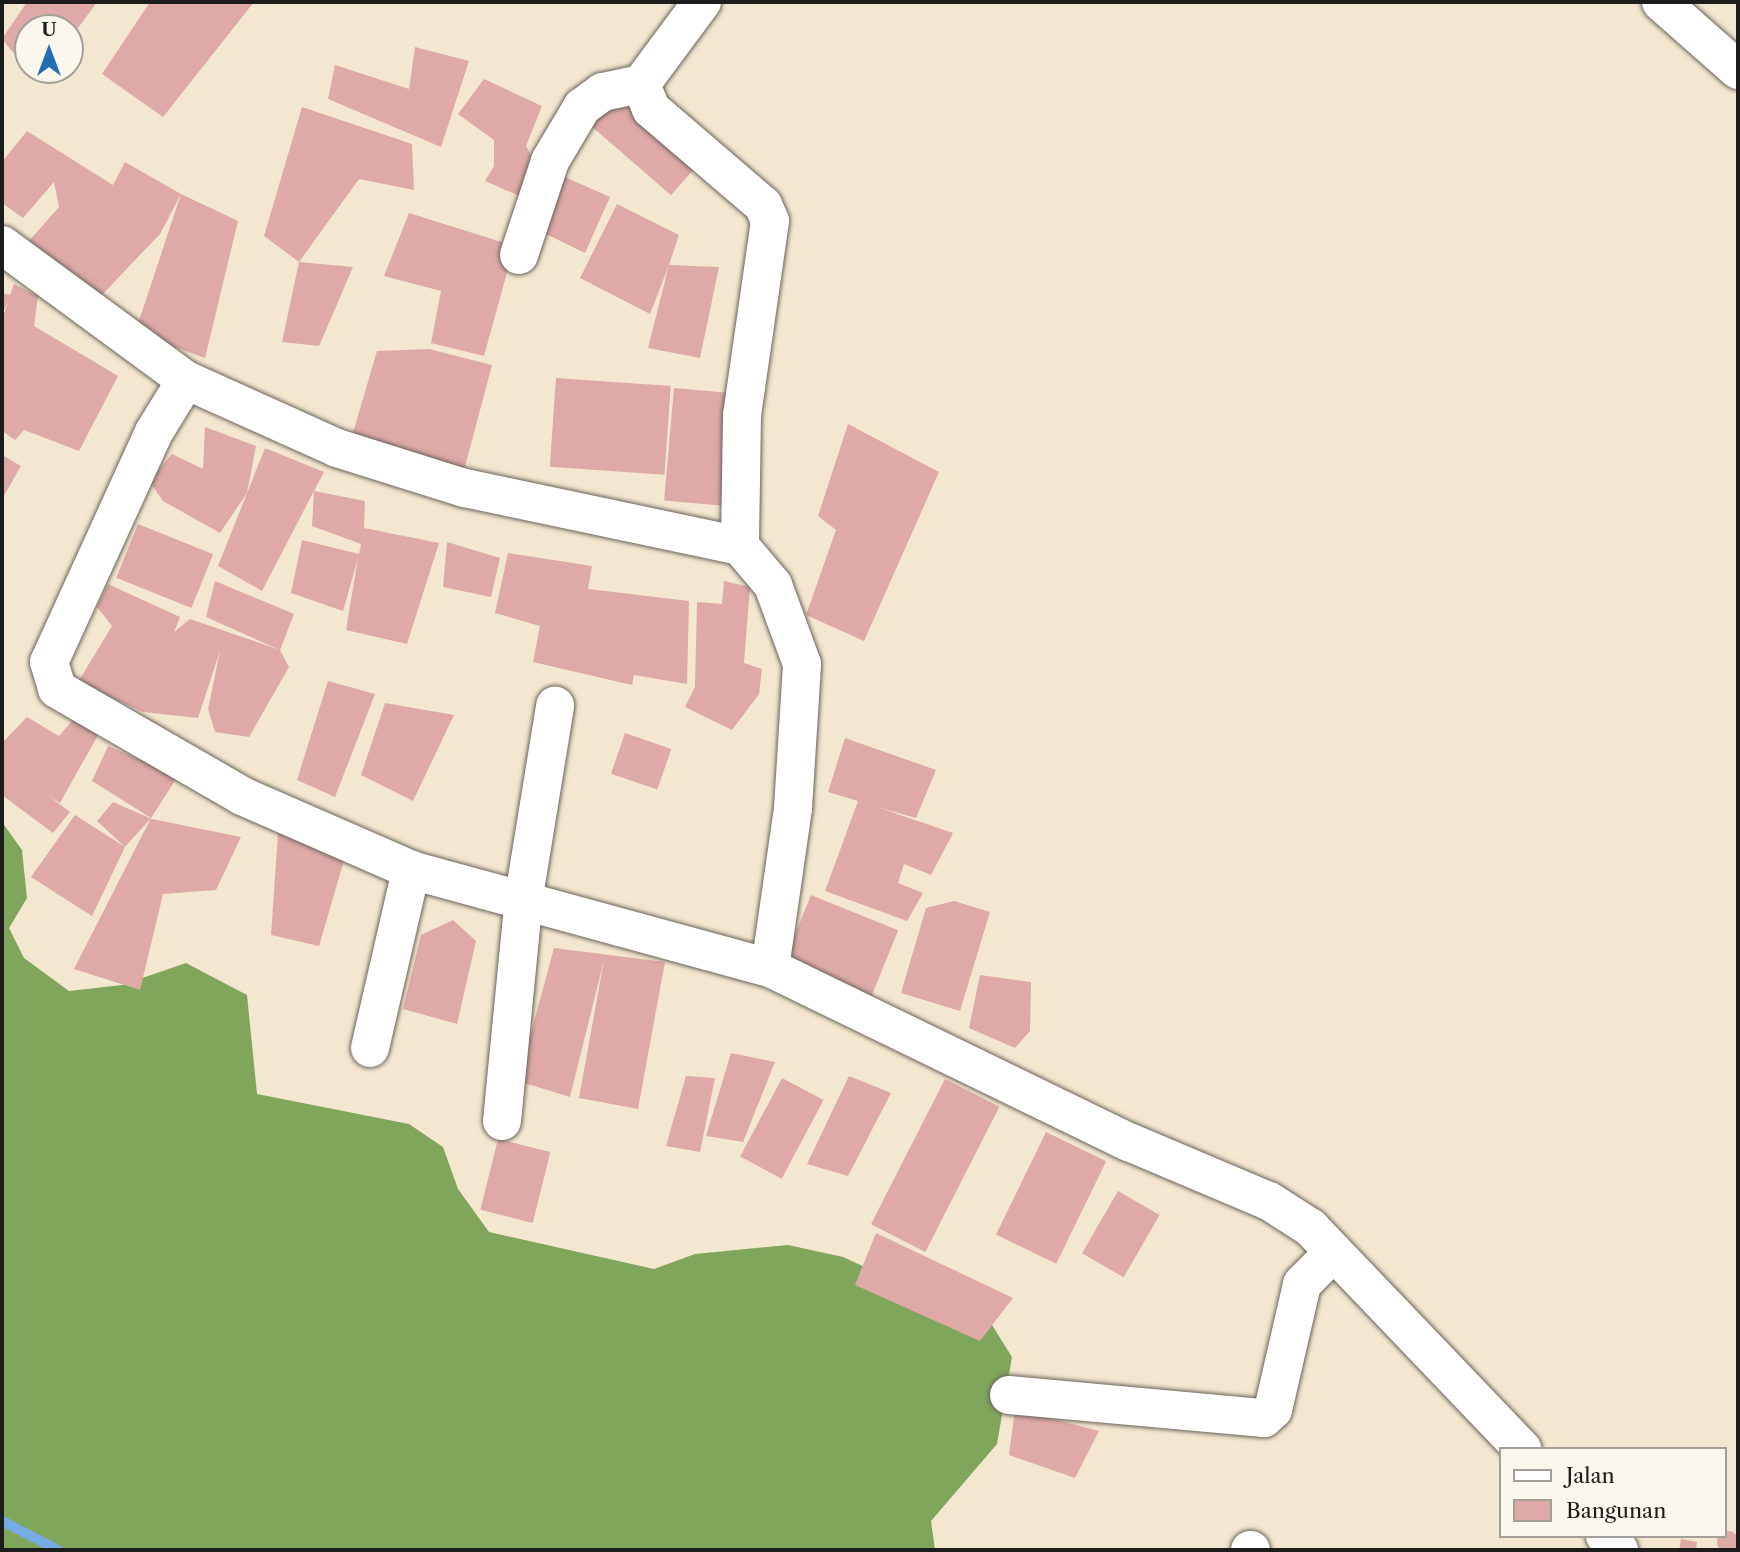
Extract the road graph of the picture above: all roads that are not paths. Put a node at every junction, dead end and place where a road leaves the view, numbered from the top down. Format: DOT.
graph roads {
  1 [pos="702,2"];
  2 [pos="1661,2"];
  3 [pos="1738,70"];
  4 [pos="641,84"];
  5 [pos="2,245"];
  6 [pos="519,255"];
  7 [pos="186,380"];
  8 [pos="740,546"];
  9 [pos="555,706"];
  10 [pos="411,870"];
  11 [pos="524,897"];
  12 [pos="770,968"];
  13 [pos="370,1048"];
  14 [pos="502,1121"];
  15 [pos="1334,1252"];
  16 [pos="1009,1395"];
  17 [pos="1520,1447"];
  1 -- 4 [label="street"];
  2 -- 3 [label="street"];
  4 -- 6 [label="street"];
  4 -- 8 [label="street"];
  5 -- 7 [label="street"];
  7 -- 8 [label="street"];
  7 -- 10 [label="street"];
  8 -- 12 [label="street"];
  9 -- 11 [label="street"];
  10 -- 11 [label="street"];
  10 -- 13 [label="street"];
  11 -- 12 [label="street"];
  11 -- 14 [label="street"];
  12 -- 15 [label="street"];
  15 -- 16 [label="street"];
  15 -- 17 [label="street"];
}
